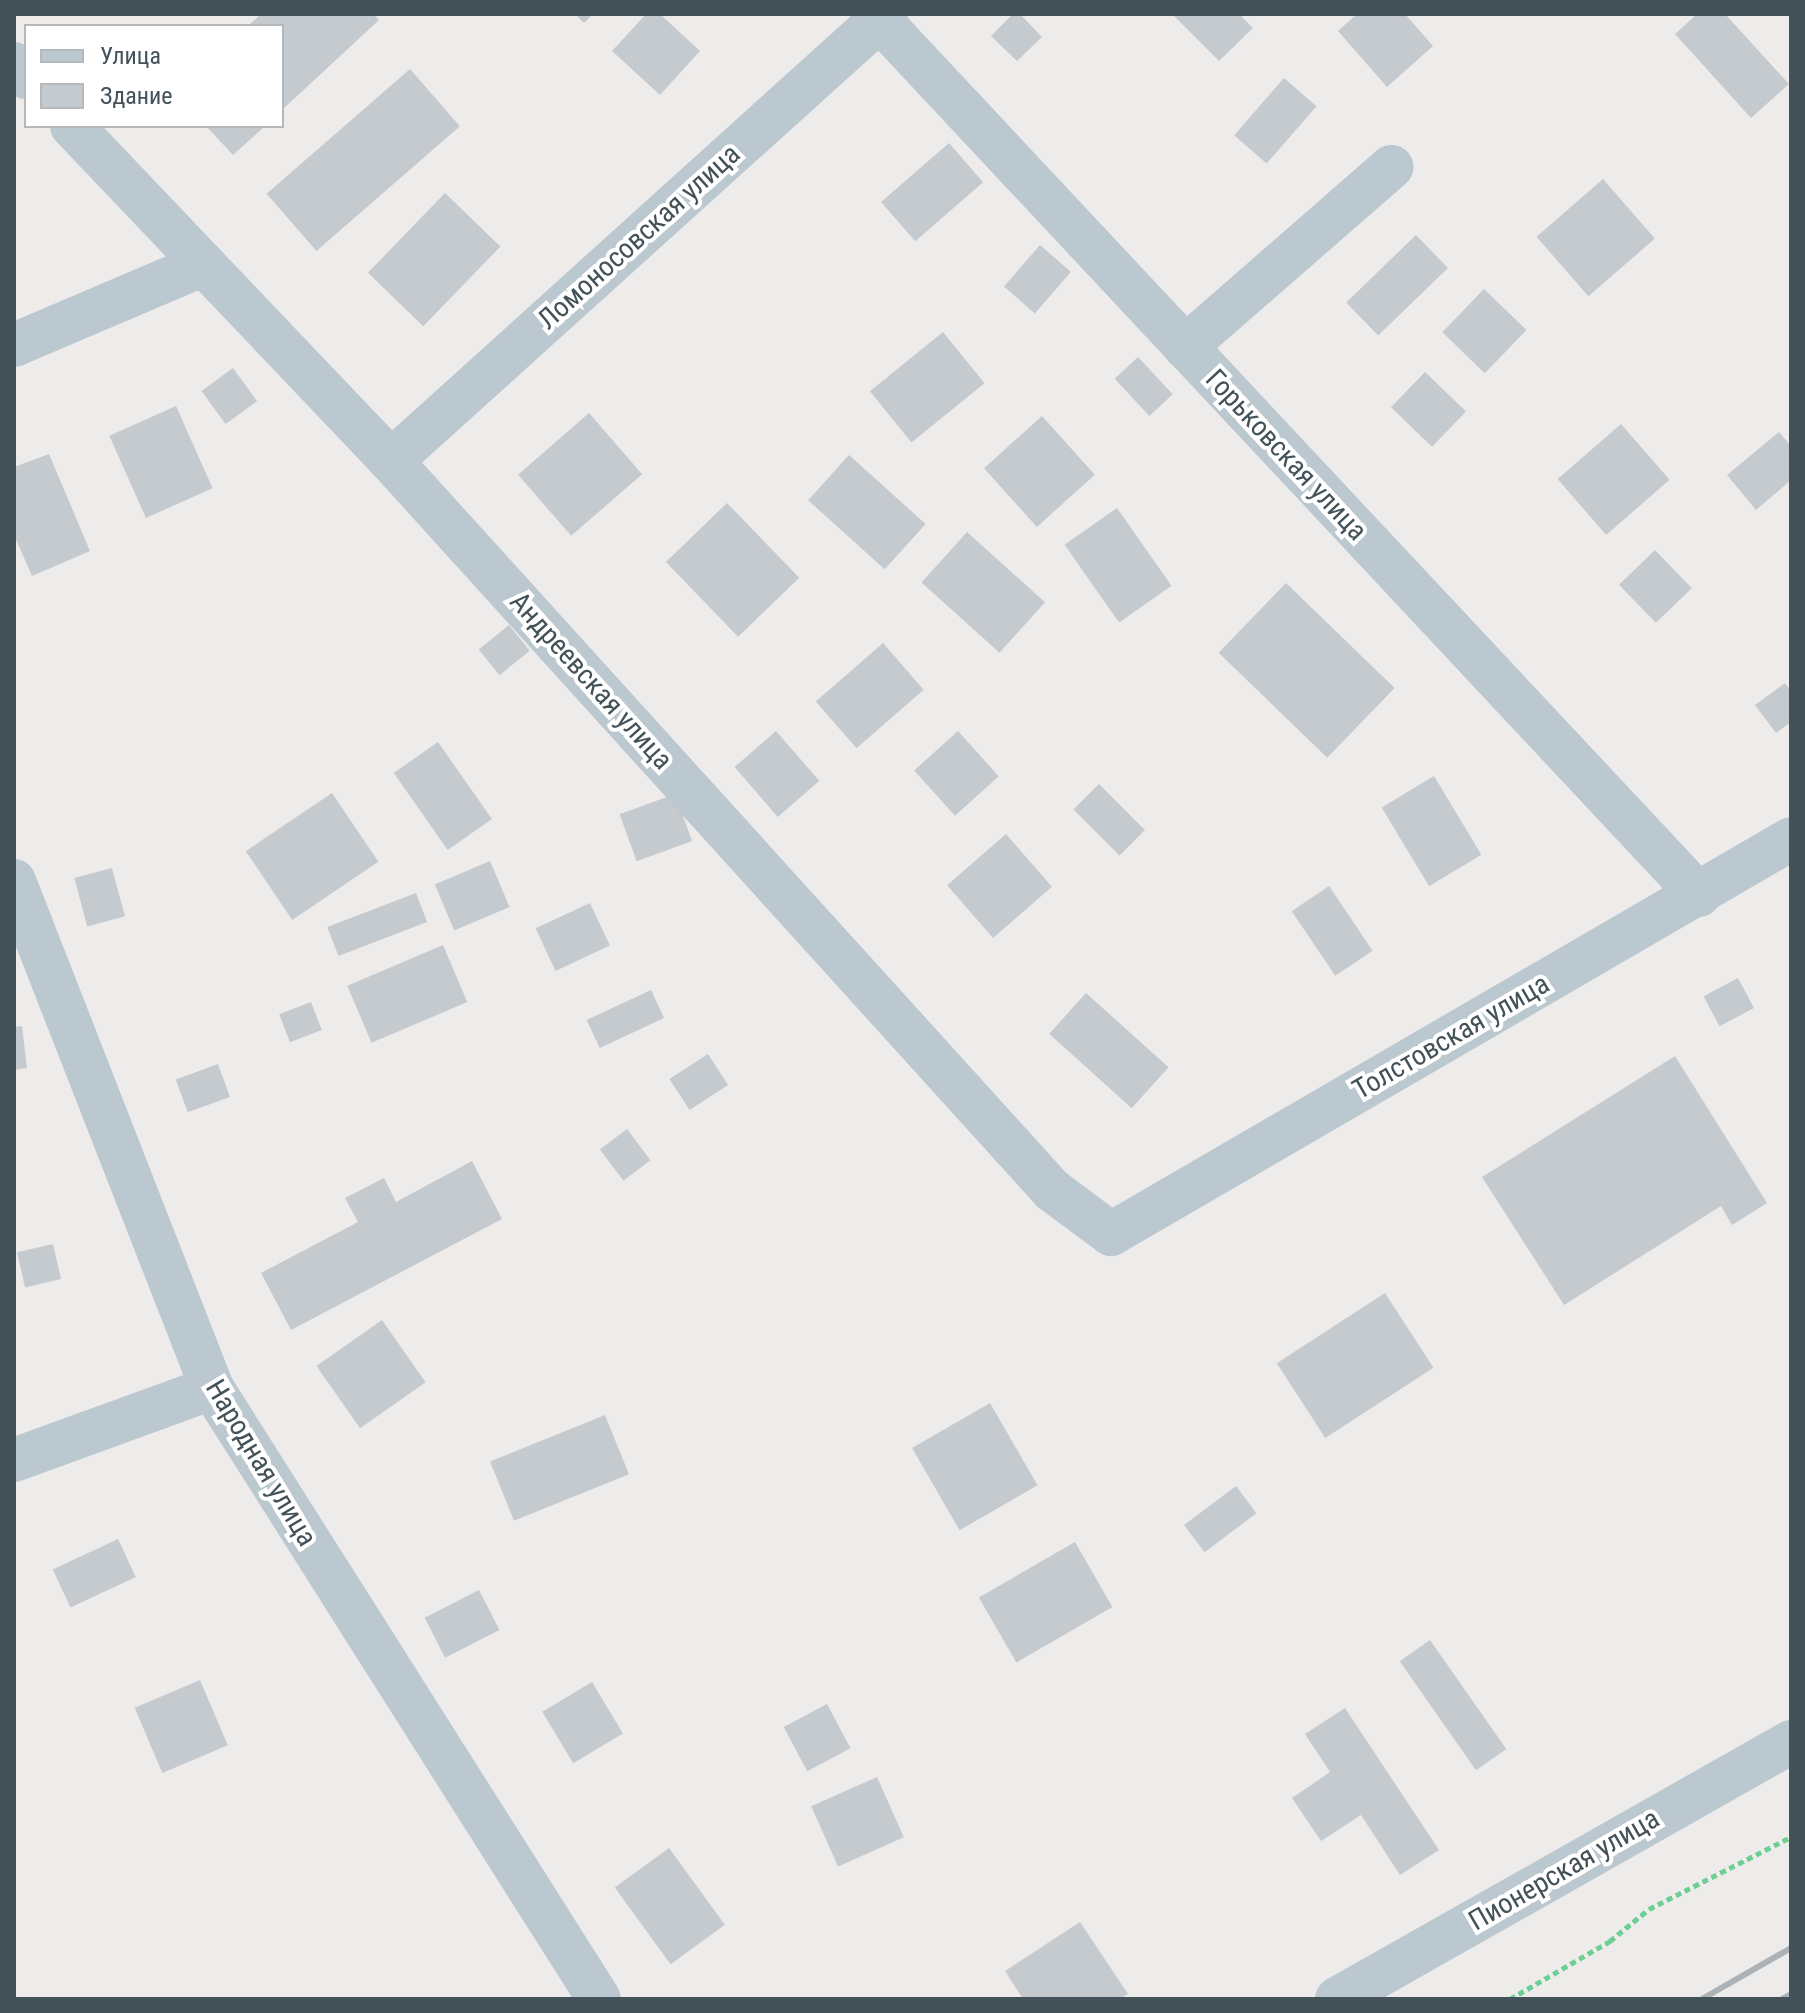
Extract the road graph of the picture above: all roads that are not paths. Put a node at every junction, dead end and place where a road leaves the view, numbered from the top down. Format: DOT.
graph roads {
  1 [pos="880,16"];
  2 [pos="74,128"];
  3 [pos="1391,167"];
  4 [pos="202,265"];
  5 [pos="14,345"];
  6 [pos="1185,347"];
  7 [pos="391,461"];
  8 [pos="1791,839"];
  9 [pos="14,881"];
  10 [pos="1699,895"];
  11 [pos="1111,1234"];
  12 [pos="212,1388"];
  13 [pos="14,1460"];
  14 [pos="1791,1742"];
  15 [pos="599,1999"];
  16 [pos="1337,1999"];
  1 -- 6 [label="street, Горьковская улица"];
  1 -- 7 [label="street, Ломоносовская улица"];
  2 -- 4 [label="street, Андреевская улица"];
  3 -- 6 [label="street"];
  4 -- 5 [label="street"];
  4 -- 7 [label="street, Андреевская улица"];
  6 -- 10 [label="street, Горьковская улица"];
  7 -- 11 [label="street, Андреевская улица"];
  8 -- 10 [label="street, Толстовская улица"];
  9 -- 12 [label="street, Народная улица"];
  10 -- 11 [label="street, Толстовская улица"];
  12 -- 13 [label="street"];
  12 -- 15 [label="street, Народная улица"];
  14 -- 16 [label="street, Пионерская улица"];
}
